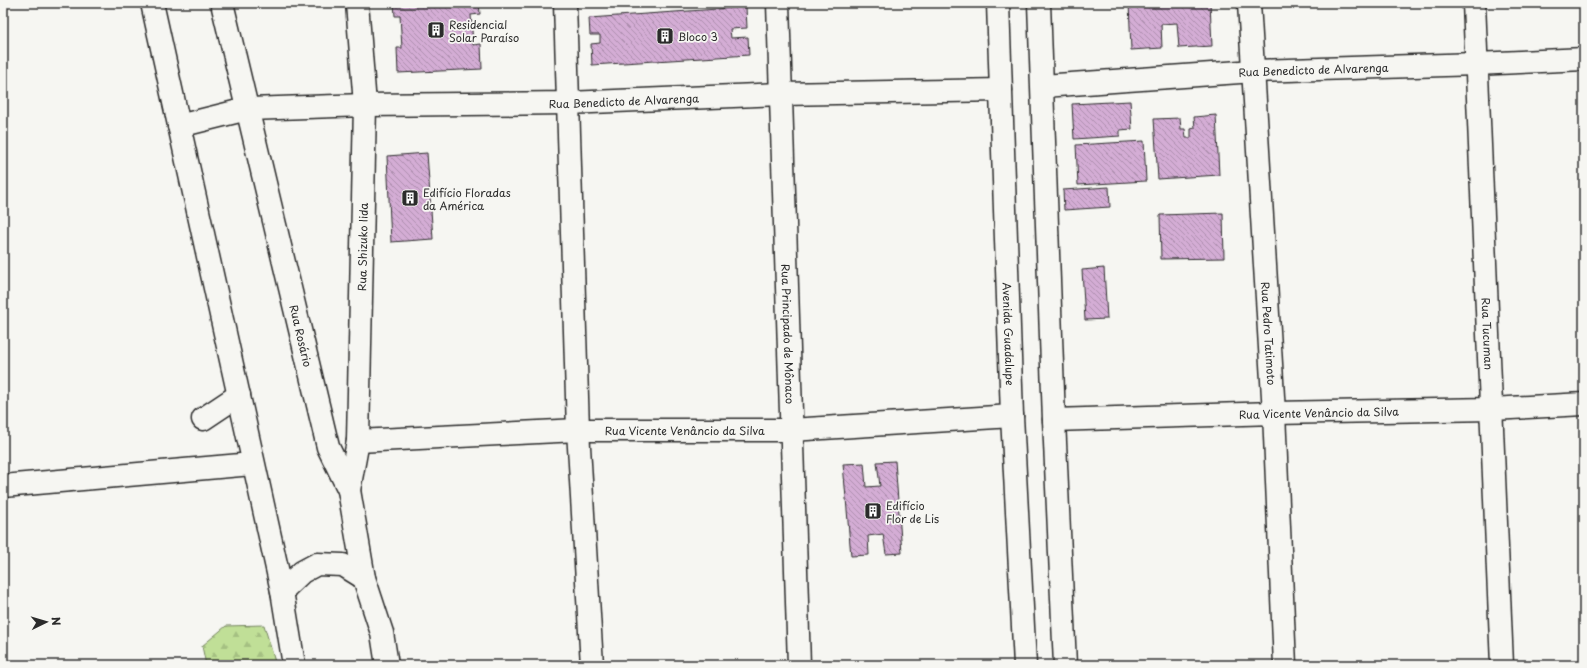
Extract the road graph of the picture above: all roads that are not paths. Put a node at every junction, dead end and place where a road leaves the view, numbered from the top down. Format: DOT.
graph roads {
  1 [pos="152,3"];
  2 [pos="222,3"];
  3 [pos="357,3"];
  4 [pos="565,3"];
  5 [pos="778,3"];
  6 [pos="998,3"];
  7 [pos="1039,3"];
  8 [pos="1249,3"];
  9 [pos="1474,3"];
  10 [pos="1584,59"];
  11 [pos="1476,64"];
  12 [pos="1254,70"];
  13 [pos="1043,86"];
  14 [pos="1001,90"];
  15 [pos="781,94"];
  16 [pos="568,102"];
  17 [pos="365,105"];
  18 [pos="247,109"];
  19 [pos="179,126"];
  20 [pos="239,395"];
  21 [pos="1584,404"];
  22 [pos="1492,409"];
  23 [pos="1274,413"];
  24 [pos="1012,416"];
  25 [pos="203,419"];
  26 [pos="1054,420"];
  27 [pos="578,430"];
  28 [pos="791,430"];
  29 [pos="358,441"];
  30 [pos="252,464"];
  31 [pos="3,486"];
  32 [pos="349,490"];
  33 [pos="364,578"];
  34 [pos="282,591"];
  35 [pos="294,665"];
  36 [pos="387,665"];
  37 [pos="592,665"];
  38 [pos="799,665"];
  39 [pos="1025,665"];
  40 [pos="1065,665"];
  41 [pos="1285,665"];
  42 [pos="1502,665"];
  1 -- 19 [label="street"];
  2 -- 18 [label="street, Rua Rosário"];
  3 -- 17 [label="street, Rua Shizuko Iida"];
  4 -- 16 [label="street"];
  5 -- 15 [label="street, Rua Principado de Mônaco"];
  6 -- 14 [label="street, Avenida Guadalupe"];
  7 -- 13 [label="street"];
  8 -- 12 [label="street, Rua Pedro Tatimoto"];
  9 -- 11 [label="street, Rua Tucuman"];
  10 -- 11 [label="street, Rua Benedicto de Alvarenga"];
  11 -- 12 [label="street, Rua Benedicto de Alvarenga"];
  11 -- 22 [label="street, Rua Tucuman"];
  12 -- 13 [label="street, Rua Benedicto de Alvarenga"];
  12 -- 23 [label="street, Rua Pedro Tatimoto"];
  13 -- 26 [label="street"];
  14 -- 15 [label="street, Rua Benedicto de Alvarenga"];
  14 -- 24 [label="street, Avenida Guadalupe"];
  15 -- 16 [label="street, Rua Benedicto de Alvarenga"];
  15 -- 28 [label="street, Rua Principado de Mônaco"];
  16 -- 17 [label="street, Rua Benedicto de Alvarenga"];
  16 -- 27 [label="street"];
  17 -- 18 [label="street, Rua Benedicto de Alvarenga"];
  17 -- 29 [label="street, Rua Shizuko Iida"];
  18 -- 19 [label="street, Rua Benedicto de Alvarenga"];
  18 -- 32 [label="street, Rua Rosário"];
  19 -- 20 [label="street"];
  20 -- 25 [label="street"];
  20 -- 30 [label="street"];
  21 -- 22 [label="street, Rua Vicente Venâncio da Silva"];
  22 -- 23 [label="street, Rua Vicente Venâncio da Silva"];
  22 -- 42 [label="street, Rua Tucuman"];
  23 -- 26 [label="street, Rua Vicente Venâncio da Silva"];
  23 -- 41 [label="street, Rua Pedro Tatimoto"];
  24 -- 28 [label="street, Rua Vicente Venâncio da Silva"];
  24 -- 39 [label="street, Avenida Guadalupe"];
  26 -- 40 [label="street"];
  27 -- 28 [label="street, Rua Vicente Venâncio da Silva"];
  27 -- 29 [label="street, Rua Vicente Venâncio da Silva"];
  27 -- 37 [label="street"];
  28 -- 38 [label="street, Rua Principado de Mônaco"];
  29 -- 32 [label="street, Rua Shizuko Iida"];
  30 -- 31 [label="street"];
  30 -- 34 [label="street"];
  32 -- 33 [label="street, Rua Rosário"];
  33 -- 34 [label="street"];
  33 -- 36 [label="street, Rua Rosário"];
  34 -- 35 [label="street"];
}
